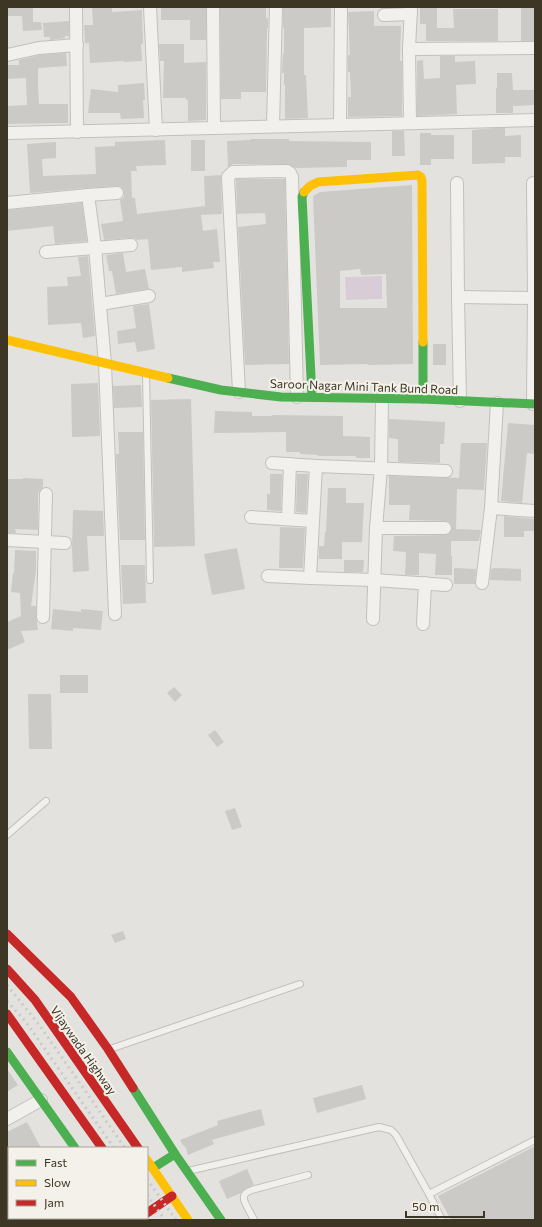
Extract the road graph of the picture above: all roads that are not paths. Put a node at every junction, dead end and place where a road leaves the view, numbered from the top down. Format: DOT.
graph roads {
  1 [pos="76,7"];
  2 [pos="150,7"];
  3 [pos="214,7"];
  4 [pos="276,7"];
  5 [pos="341,7"];
  6 [pos="411,11"];
  7 [pos="384,16"];
  8 [pos="77,46"];
  9 [pos="535,48"];
  10 [pos="409,49"];
  11 [pos="7,55"];
  12 [pos="535,120"];
  13 [pos="410,123"];
  14 [pos="340,124"];
  15 [pos="273,126"];
  16 [pos="214,128"];
  17 [pos="156,130"];
  18 [pos="77,132"];
  19 [pos="7,133"];
  20 [pos="457,183"];
  21 [pos="533,183"];
  22 [pos="117,193"];
  23 [pos="88,195"];
  24 [pos="7,203"];
  25 [pos="131,245"];
  26 [pos="95,247"];
  27 [pos="46,252"];
  28 [pos="149,296"];
  29 [pos="458,297"];
  30 [pos="534,298"];
  31 [pos="100,304"];
  32 [pos="7,340"];
  33 [pos="105,364"];
  34 [pos="146,373"];
  35 [pos="239,392"];
  36 [pos="297,397"];
  37 [pos="312,397"];
  38 [pos="382,398"];
  39 [pos="423,399"];
  40 [pos="460,401"];
  41 [pos="497,403"];
  42 [pos="534,404"];
  43 [pos="272,463"];
  44 [pos="290,464"];
  45 [pos="316,466"];
  46 [pos="381,468"];
  47 [pos="446,470"];
  48 [pos="46,494"];
  49 [pos="491,508"];
  50 [pos="535,511"];
  51 [pos="251,517"];
  52 [pos="288,519"];
  53 [pos="314,521"];
  54 [pos="376,528"];
  55 [pos="446,528"];
  56 [pos="7,540"];
  57 [pos="45,542"];
  58 [pos="65,543"];
  59 [pos="268,576"];
  60 [pos="310,578"];
  61 [pos="150,580"];
  62 [pos="374,580"];
  63 [pos="425,583"];
  64 [pos="482,583"];
  65 [pos="446,585"];
  66 [pos="115,614"];
  67 [pos="43,617"];
  68 [pos="373,619"];
  69 [pos="423,624"];
  70 [pos="46,802"];
  71 [pos="7,835"];
  72 [pos="7,934"];
  73 [pos="7,969"];
  74 [pos="300,984"];
  75 [pos="8,1017"];
  76 [pos="108,1050"];
  77 [pos="7,1052"];
  78 [pos="41,1100"];
  79 [pos="7,1119"];
  80 [pos="535,1140"];
  81 [pos="74,1147"];
  82 [pos="101,1147"];
  83 [pos="137,1147"];
  84 [pos="175,1154"];
  85 [pos="148,1161"];
  86 [pos="153,1168"];
  87 [pos="187,1171"];
  88 [pos="308,1175"];
  89 [pos="429,1194"];
  90 [pos="172,1196"];
  91 [pos="148,1212"];
  92 [pos="188,1220"];
  93 [pos="221,1220"];
  94 [pos="254,1220"];
  95 [pos="442,1220"];
  1 -- 8 [label="street"];
  2 -- 17 [label="street"];
  3 -- 16 [label="street"];
  4 -- 15 [label="street"];
  5 -- 14 [label="street"];
  6 -- 7 [label="street"];
  6 -- 10 [label="street"];
  8 -- 11 [label="street"];
  8 -- 18 [label="street"];
  9 -- 10 [label="street"];
  10 -- 13 [label="street"];
  12 -- 13 [label="street"];
  13 -- 14 [label="street"];
  14 -- 15 [label="street"];
  15 -- 16 [label="street"];
  16 -- 17 [label="street"];
  17 -- 18 [label="street"];
  18 -- 19 [label="street"];
  20 -- 29 [label="street"];
  21 -- 30 [label="street"];
  22 -- 23 [label="street"];
  23 -- 24 [label="street"];
  23 -- 26 [label="street"];
  25 -- 26 [label="street"];
  26 -- 27 [label="street"];
  26 -- 31 [label="street"];
  28 -- 31 [label="street"];
  29 -- 30 [label="street"];
  29 -- 40 [label="street"];
  30 -- 42 [label="street"];
  31 -- 33 [label="street"];
  32 -- 33 [label="main road, Saroor Nagar Mini Tank Bund Road"];
  33 -- 34 [label="main road, Saroor Nagar Mini Tank Bund Road"];
  33 -- 66 [label="street"];
  34 -- 35 [label="main road, Saroor Nagar Mini Tank Bund Road"];
  34 -- 61 [label="lane"];
  35 -- 36 [label="main road, Saroor Nagar Mini Tank Bund Road"];
  35 -- 36 [label="street"];
  36 -- 37 [label="main road, Saroor Nagar Mini Tank Bund Road"];
  37 -- 38 [label="main road, Saroor Nagar Mini Tank Bund Road"];
  37 -- 39 [label="main road"];
  38 -- 39 [label="main road, Saroor Nagar Mini Tank Bund Road"];
  38 -- 46 [label="street"];
  39 -- 40 [label="main road, Saroor Nagar Mini Tank Bund Road"];
  40 -- 41 [label="main road, Saroor Nagar Mini Tank Bund Road"];
  41 -- 42 [label="main road, Saroor Nagar Mini Tank Bund Road"];
  41 -- 49 [label="street"];
  43 -- 44 [label="street"];
  44 -- 45 [label="street"];
  44 -- 52 [label="street"];
  45 -- 46 [label="street"];
  45 -- 53 [label="street"];
  46 -- 47 [label="street"];
  46 -- 54 [label="street"];
  48 -- 57 [label="street"];
  49 -- 50 [label="street"];
  49 -- 64 [label="street"];
  51 -- 52 [label="street"];
  52 -- 53 [label="street"];
  53 -- 60 [label="street"];
  54 -- 55 [label="street"];
  54 -- 62 [label="street"];
  56 -- 57 [label="street"];
  57 -- 58 [label="street"];
  57 -- 67 [label="street"];
  59 -- 60 [label="street"];
  60 -- 62 [label="street"];
  62 -- 63 [label="street"];
  62 -- 68 [label="street"];
  63 -- 65 [label="street"];
  63 -- 69 [label="street"];
  70 -- 71 [label="lane"];
  72 -- 76 [label="main road"];
  73 -- 83 [label="main road, Vijaywada Highway"];
  74 -- 76 [label="lane"];
  75 -- 82 [label="main road"];
  76 -- 84 [label="main road"];
  77 -- 78 [label="main road"];
  78 -- 79 [label="street"];
  78 -- 81 [label="main road"];
  80 -- 89 [label="lane"];
  84 -- 86 [label="main road"];
  84 -- 87 [label="main road"];
  85 -- 86 [label="main road"];
  86 -- 90 [label="main road"];
  87 -- 89 [label="lane"];
  87 -- 93 [label="main road"];
  88 -- 94 [label="lane"];
  89 -- 95 [label="lane"];
  90 -- 91 [label="main road"];
  90 -- 92 [label="main road"];
}
